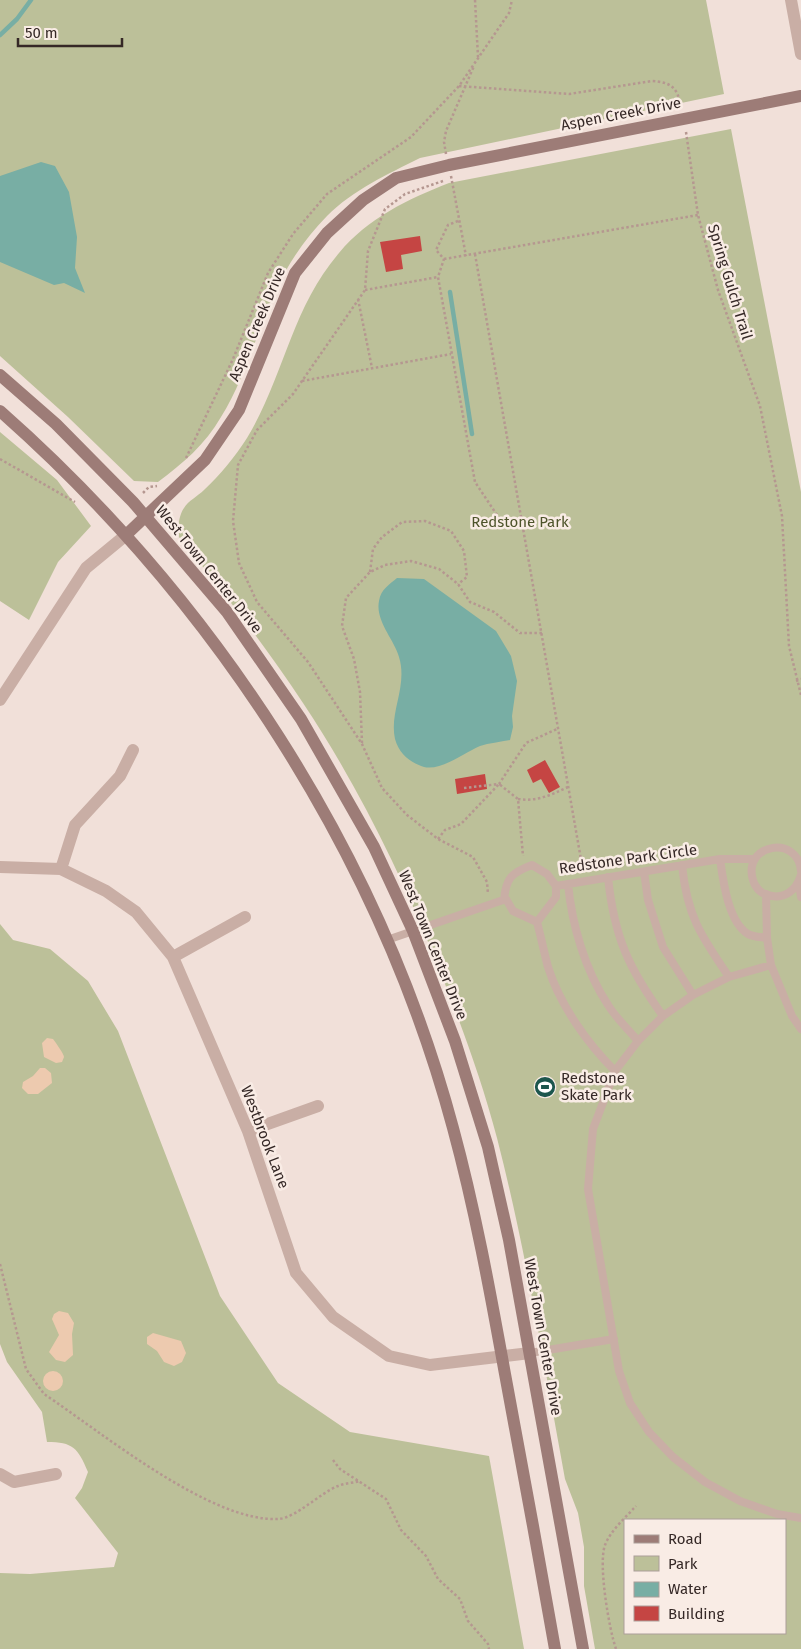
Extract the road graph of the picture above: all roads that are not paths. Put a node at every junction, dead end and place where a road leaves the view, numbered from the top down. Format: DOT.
graph roads {
  1 [pos="791,0"];
  2 [pos="801,54"];
  3 [pos="801,96"];
  4 [pos="0,375"];
  5 [pos="0,411"];
  6 [pos="146,516"];
  7 [pos="126,535"];
  8 [pos="0,700"];
  9 [pos="133,750"];
  10 [pos="720,859"];
  11 [pos="754,860"];
  12 [pos="682,865"];
  13 [pos="0,867"];
  14 [pos="61,869"];
  15 [pos="644,872"];
  16 [pos="800,876"];
  17 [pos="608,877"];
  18 [pos="568,884"];
  19 [pos="556,886"];
  20 [pos="766,894"];
  21 [pos="801,897"];
  22 [pos="504,900"];
  23 [pos="245,918"];
  24 [pos="537,922"];
  25 [pos="413,931"];
  26 [pos="767,938"];
  27 [pos="387,940"];
  28 [pos="173,957"];
  29 [pos="771,965"];
  30 [pos="729,977"];
  31 [pos="693,995"];
  32 [pos="664,1016"];
  33 [pos="801,1029"];
  34 [pos="638,1041"];
  35 [pos="615,1071"];
  36 [pos="318,1106"];
  37 [pos="248,1131"];
  38 [pos="614,1339"];
  39 [pos="530,1353"];
  40 [pos="502,1357"];
  41 [pos="0,1474"];
  42 [pos="56,1474"];
  43 [pos="801,1518"];
  44 [pos="556,1649"];
  45 [pos="584,1649"];
  1 -- 2 [label="street"];
  3 -- 6 [label="street, Aspen Creek Drive"];
  4 -- 6 [label="street, West Town Center Drive"];
  5 -- 7 [label="street"];
  6 -- 7 [label="street, Aspen Creek Drive"];
  6 -- 25 [label="street, West Town Center Drive"];
  7 -- 8 [label="street, Aspen Creek Drive"];
  7 -- 27 [label="street"];
  9 -- 14 [label="street"];
  10 -- 11 [label="lane, Redstone Park Circle"];
  10 -- 12 [label="lane, Redstone Park Circle"];
  10 -- 26 [label="lane"];
  11 -- 16 [label="lane"];
  11 -- 20 [label="lane"];
  12 -- 15 [label="lane, Redstone Park Circle"];
  12 -- 30 [label="lane"];
  13 -- 14 [label="street, Westbrook Lane"];
  14 -- 28 [label="street, Westbrook Lane"];
  15 -- 17 [label="lane, Redstone Park Circle"];
  15 -- 31 [label="lane"];
  16 -- 20 [label="lane"];
  16 -- 21 [label="lane"];
  17 -- 18 [label="lane, Redstone Park Circle"];
  17 -- 32 [label="lane"];
  18 -- 19 [label="lane, Redstone Park Circle"];
  18 -- 34 [label="lane"];
  19 -- 22 [label="lane, Redstone Park Circle"];
  19 -- 24 [label="lane"];
  20 -- 26 [label="lane"];
  22 -- 24 [label="lane"];
  22 -- 25 [label="lane"];
  23 -- 28 [label="street"];
  24 -- 35 [label="lane"];
  25 -- 27 [label="lane"];
  25 -- 39 [label="street, West Town Center Drive"];
  26 -- 29 [label="lane"];
  27 -- 40 [label="street"];
  28 -- 37 [label="street, Westbrook Lane"];
  29 -- 30 [label="lane"];
  29 -- 33 [label="lane"];
  30 -- 31 [label="lane"];
  31 -- 32 [label="lane"];
  32 -- 34 [label="lane"];
  34 -- 35 [label="lane"];
  35 -- 38 [label="lane"];
  36 -- 37 [label="street"];
  37 -- 40 [label="street, Westbrook Lane"];
  38 -- 39 [label="lane"];
  38 -- 43 [label="lane"];
  39 -- 40 [label="street, Westbrook Lane"];
  39 -- 45 [label="street, West Town Center Drive"];
  40 -- 44 [label="street"];
  41 -- 42 [label="street"];
}
